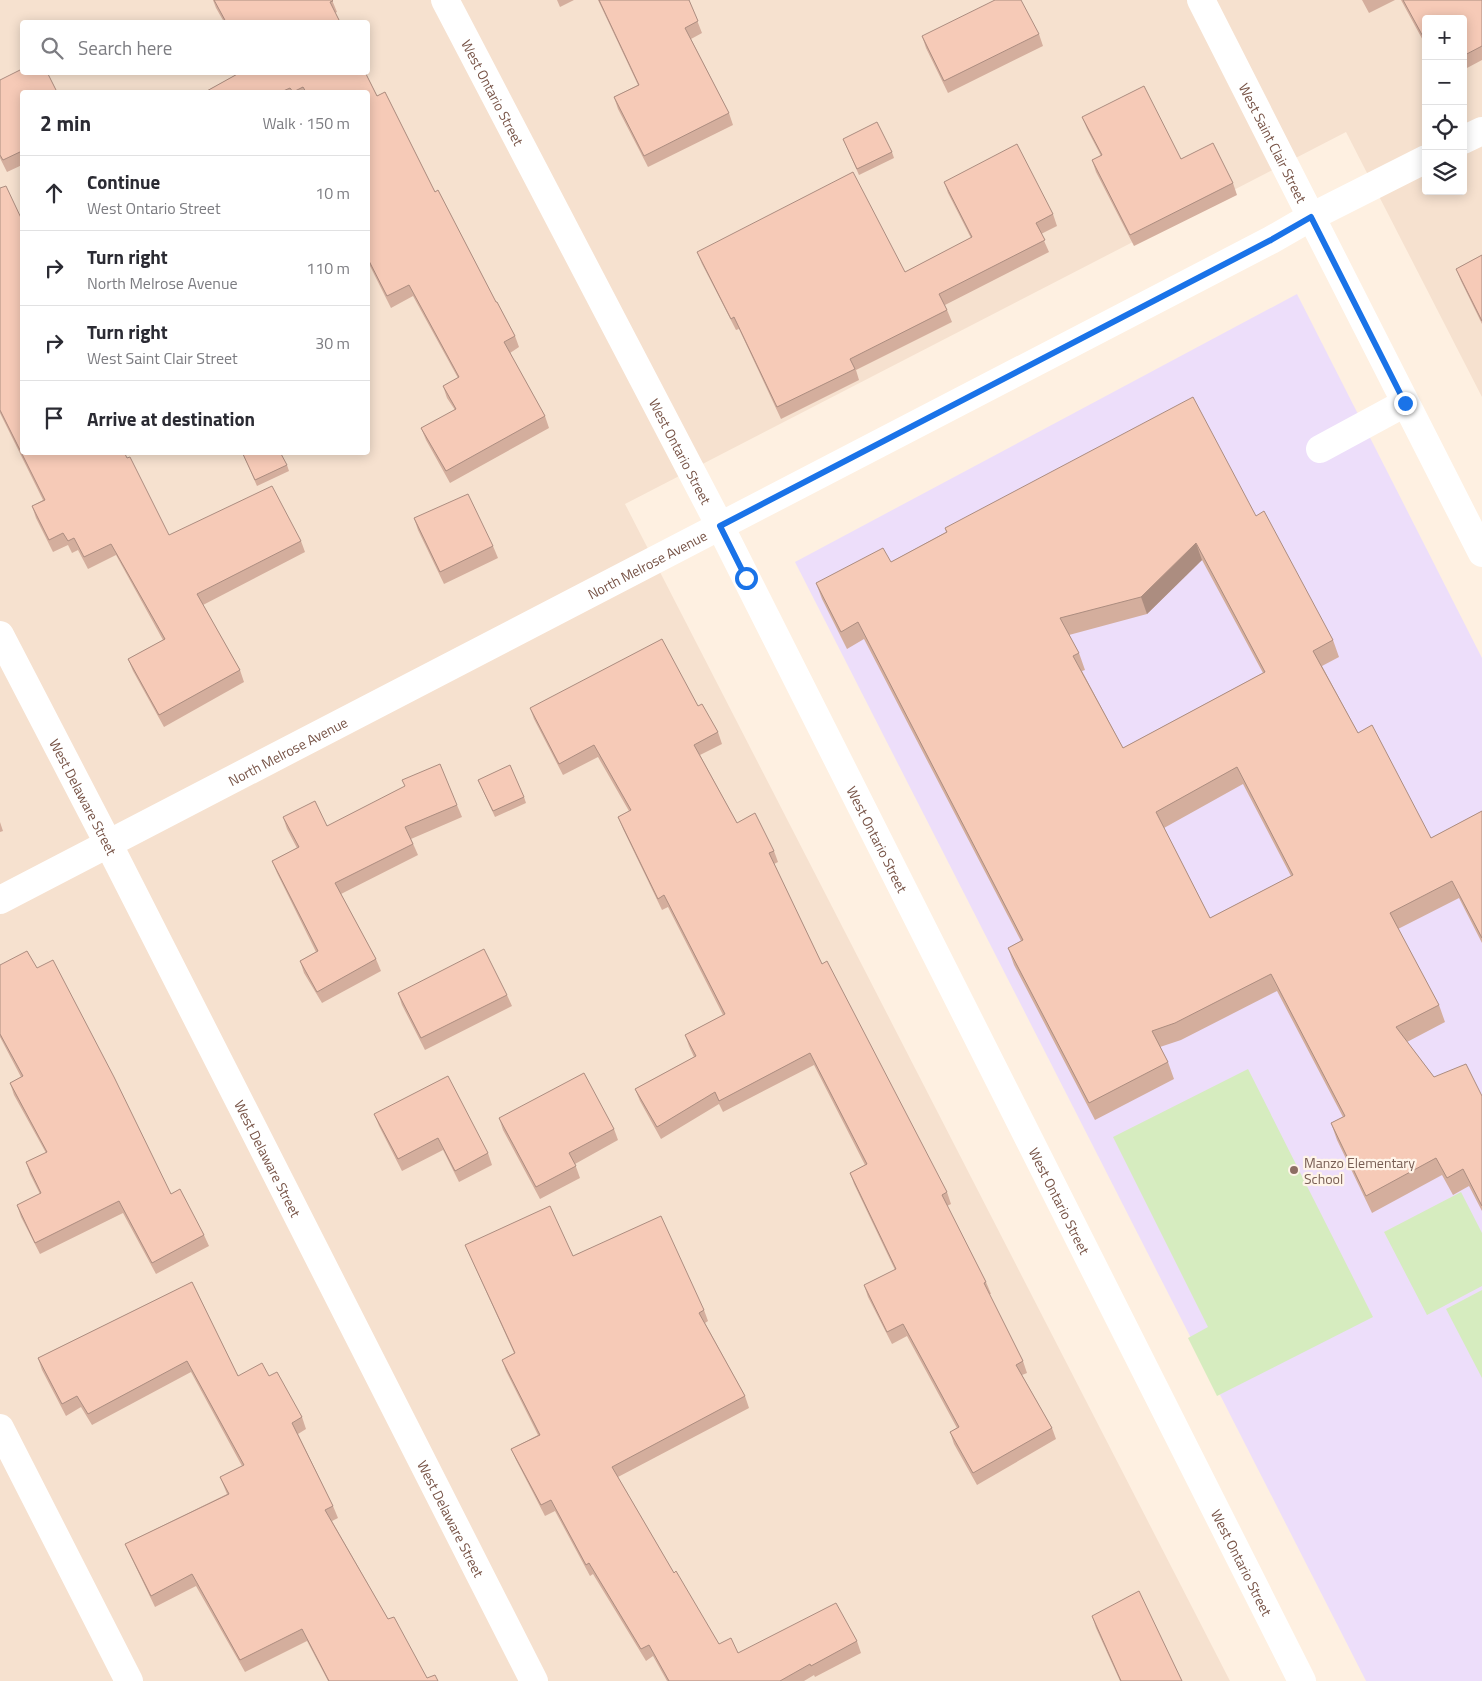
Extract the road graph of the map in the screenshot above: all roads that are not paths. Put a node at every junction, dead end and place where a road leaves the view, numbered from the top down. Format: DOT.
graph roads {
  1 [pos="445,0"];
  2 [pos="1200,0"];
  3 [pos="1482,131"];
  4 [pos="1467,138"];
  5 [pos="1422,161"];
  6 [pos="1311,217"];
  7 [pos="1405,403"];
  8 [pos="1320,449"];
  9 [pos="720,526"];
  10 [pos="1482,553"];
  11 [pos="0,635"];
  12 [pos="109,845"];
  13 [pos="0,900"];
  14 [pos="0,1428"];
  15 [pos="129,1681"];
  16 [pos="534,1681"];
  17 [pos="1302,1681"];
  1 -- 9 [label="street, West Ontario Street"];
  2 -- 6 [label="street, West Saint Clair Street"];
  3 -- 4 [label="street"];
  5 -- 6 [label="street, North Melrose Avenue"];
  6 -- 7 [label="street, West Saint Clair Street"];
  6 -- 9 [label="street, North Melrose Avenue"];
  7 -- 8 [label="street"];
  7 -- 10 [label="street, West Saint Clair Street"];
  9 -- 12 [label="street, North Melrose Avenue"];
  9 -- 17 [label="street, West Ontario Street"];
  11 -- 12 [label="street, West Delaware Street"];
  12 -- 13 [label="street, North Melrose Avenue"];
  12 -- 16 [label="street, West Delaware Street"];
  14 -- 15 [label="street"];
}
